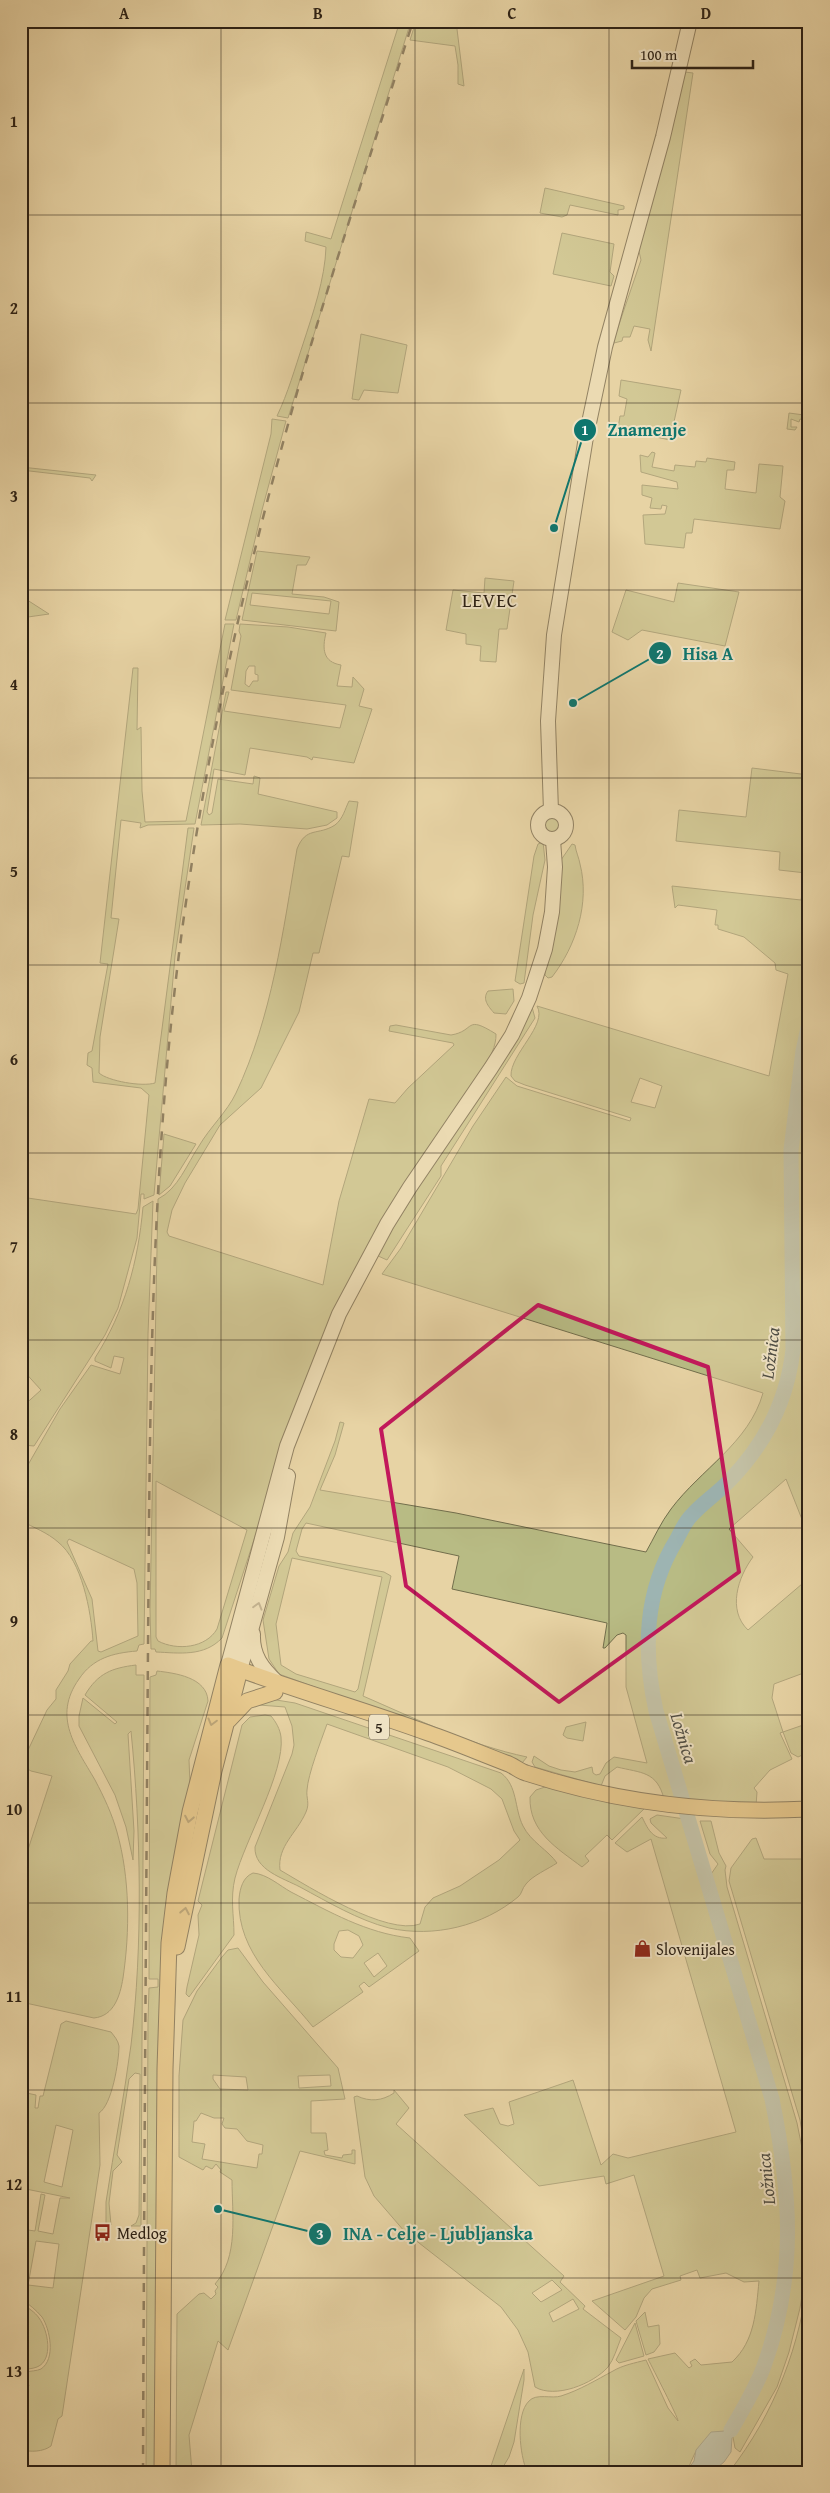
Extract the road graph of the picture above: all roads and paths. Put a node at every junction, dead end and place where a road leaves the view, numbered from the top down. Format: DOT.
graph roads {
  1 [pos="690,21"];
  2 [pos="552,811"];
  3 [pos="553,840"];
  4 [pos="300,1416"];
  5 [pos="253,1626"];
  6 [pos="232,1672"];
  7 [pos="276,1687"];
  8 [pos="226,1726"];
  9 [pos="809,1809"];
  10 [pos="167,1990"];
  11 [pos="162,2472"];
  1 -- 2 [label="main road"];
  2 -- 3 [label="main road"];
  2 -- 3 [label="main road"];
  3 -- 4 [label="main road"];
  5 -- 4 [label="main road, one-way"];
  4 -- 6 [label="main road"];
  5 -- 6 [label="main road"];
  5 -- 7 [label="main road"];
  6 -- 7 [label="main road, 5"];
  6 -- 8 [label="main road"];
  6 -- 10 [label="main road, one-way"];
  7 -- 8 [label="main road"];
  7 -- 9 [label="main road, 5"];
  10 -- 8 [label="main road, one-way"];
  10 -- 11 [label="main road"];
}
